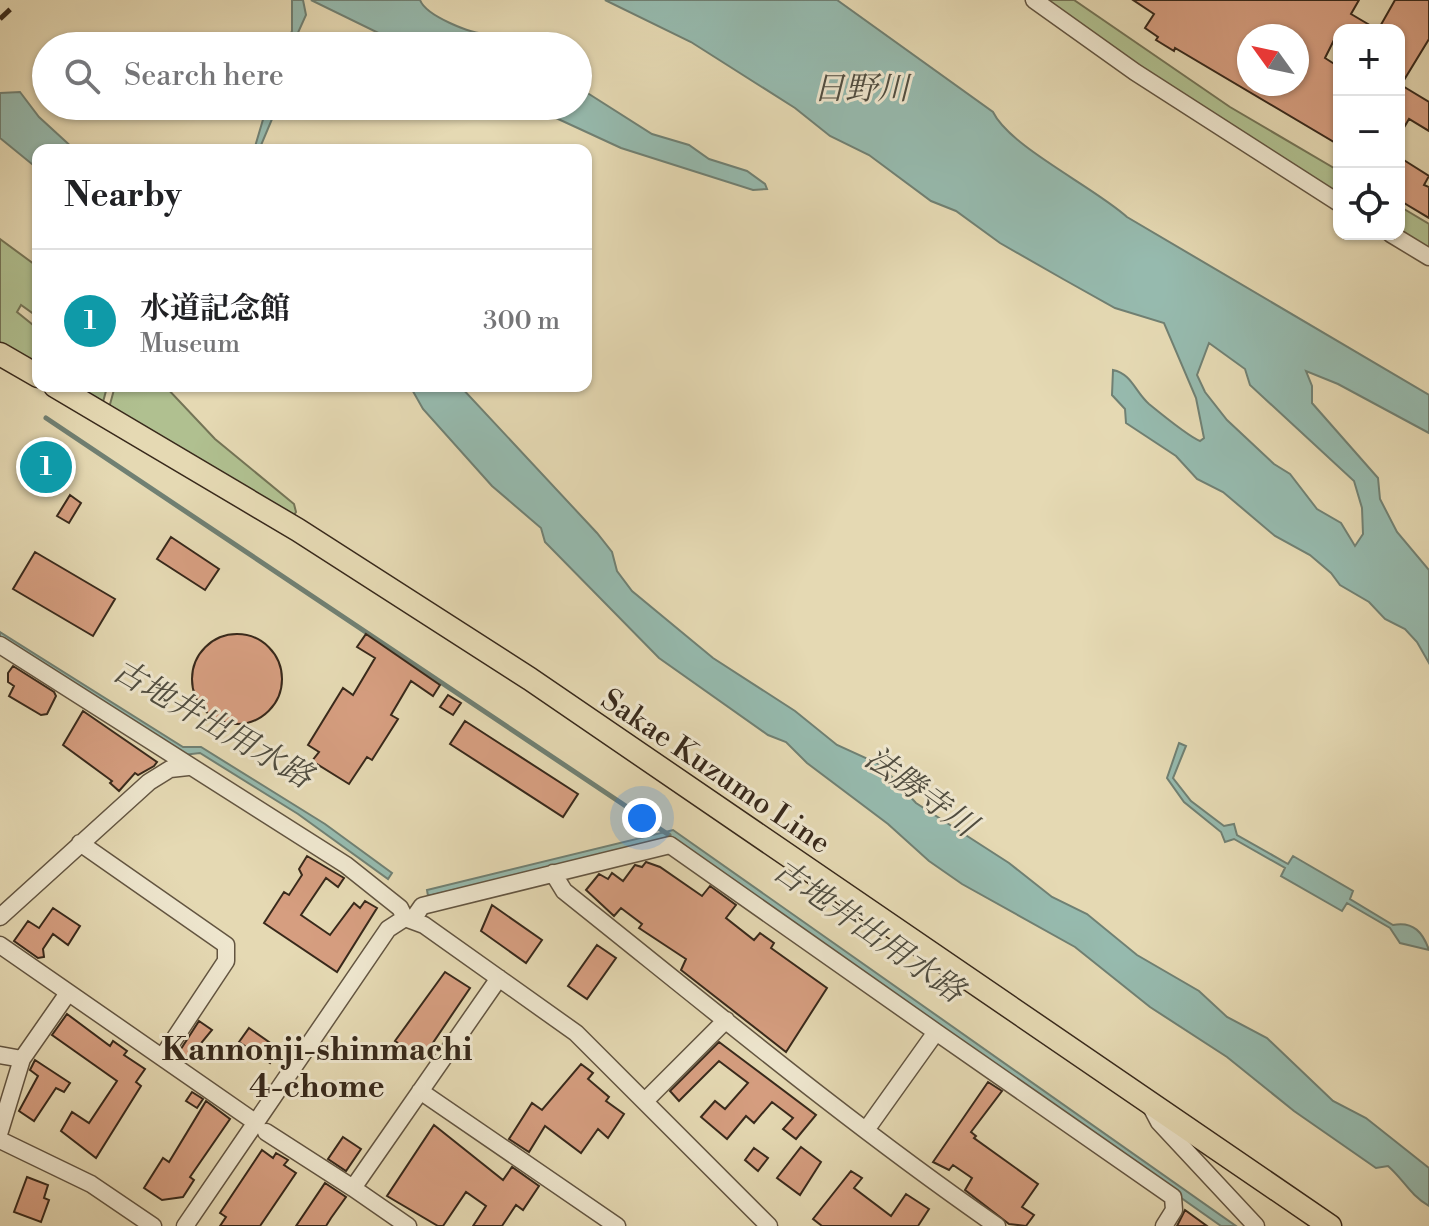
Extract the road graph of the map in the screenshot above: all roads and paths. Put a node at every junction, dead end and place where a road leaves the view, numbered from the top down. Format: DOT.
graph roads {
  1 [pos="1034,0"];
  2 [pos="1333,199"];
  3 [pos="1401,240"];
  4 [pos="1429,257"];
  5 [pos="0,354"];
  6 [pos="32,373"];
  7 [pos="65,392"];
  8 [pos="0,645"];
  9 [pos="188,767"];
  10 [pos="80,843"];
  11 [pos="553,873"];
  12 [pos="0,917"];
  13 [pos="409,918"];
  14 [pos="0,945"];
  15 [pos="499,978"];
  16 [pos="68,993"];
  17 [pos="726,1020"];
  18 [pos="936,1032"];
  19 [pos="0,1055"];
  20 [pos="163,1056"];
  21 [pos="22,1059"];
  22 [pos="420,1091"];
  23 [pos="1148,1100"];
  24 [pos="645,1101"];
  25 [pos="261,1127"];
  26 [pos="866,1130"];
  27 [pos="0,1131"];
  28 [pos="0,1140"];
  29 [pos="353,1188"];
  30 [pos="153,1226"];
  31 [pos="185,1226"];
  32 [pos="408,1226"];
  33 [pos="617,1226"];
  34 [pos="769,1226"];
  35 [pos="997,1226"];
  36 [pos="1164,1226"];
  37 [pos="1256,1226"];
  38 [pos="1330,1226"];
  1 -- 2 [label="street"];
  3 -- 4 [label="street"];
  5 -- 6 [label="main road"];
  7 -- 23 [label="main road, Sakae Kuzumo Line"];
  8 -- 9 [label="street"];
  9 -- 10 [label="street"];
  9 -- 13 [label="street"];
  10 -- 12 [label="street"];
  10 -- 20 [label="street"];
  11 -- 13 [label="street"];
  11 -- 17 [label="street"];
  11 -- 18 [label="street"];
  13 -- 15 [label="street"];
  13 -- 25 [label="street"];
  14 -- 16 [label="street"];
  15 -- 22 [label="street"];
  15 -- 24 [label="street"];
  16 -- 20 [label="street"];
  16 -- 21 [label="street"];
  17 -- 24 [label="street"];
  17 -- 26 [label="street"];
  18 -- 26 [label="street"];
  18 -- 36 [label="street"];
  19 -- 21 [label="street"];
  20 -- 25 [label="street"];
  21 -- 27 [label="street"];
  22 -- 29 [label="street"];
  22 -- 33 [label="street"];
  23 -- 37 [label="street"];
  23 -- 38 [label="main road, Sakae Kuzumo Line"];
  24 -- 34 [label="street"];
  25 -- 29 [label="street"];
  25 -- 31 [label="street"];
  26 -- 35 [label="street"];
  28 -- 30 [label="street"];
  29 -- 32 [label="street"];
}
